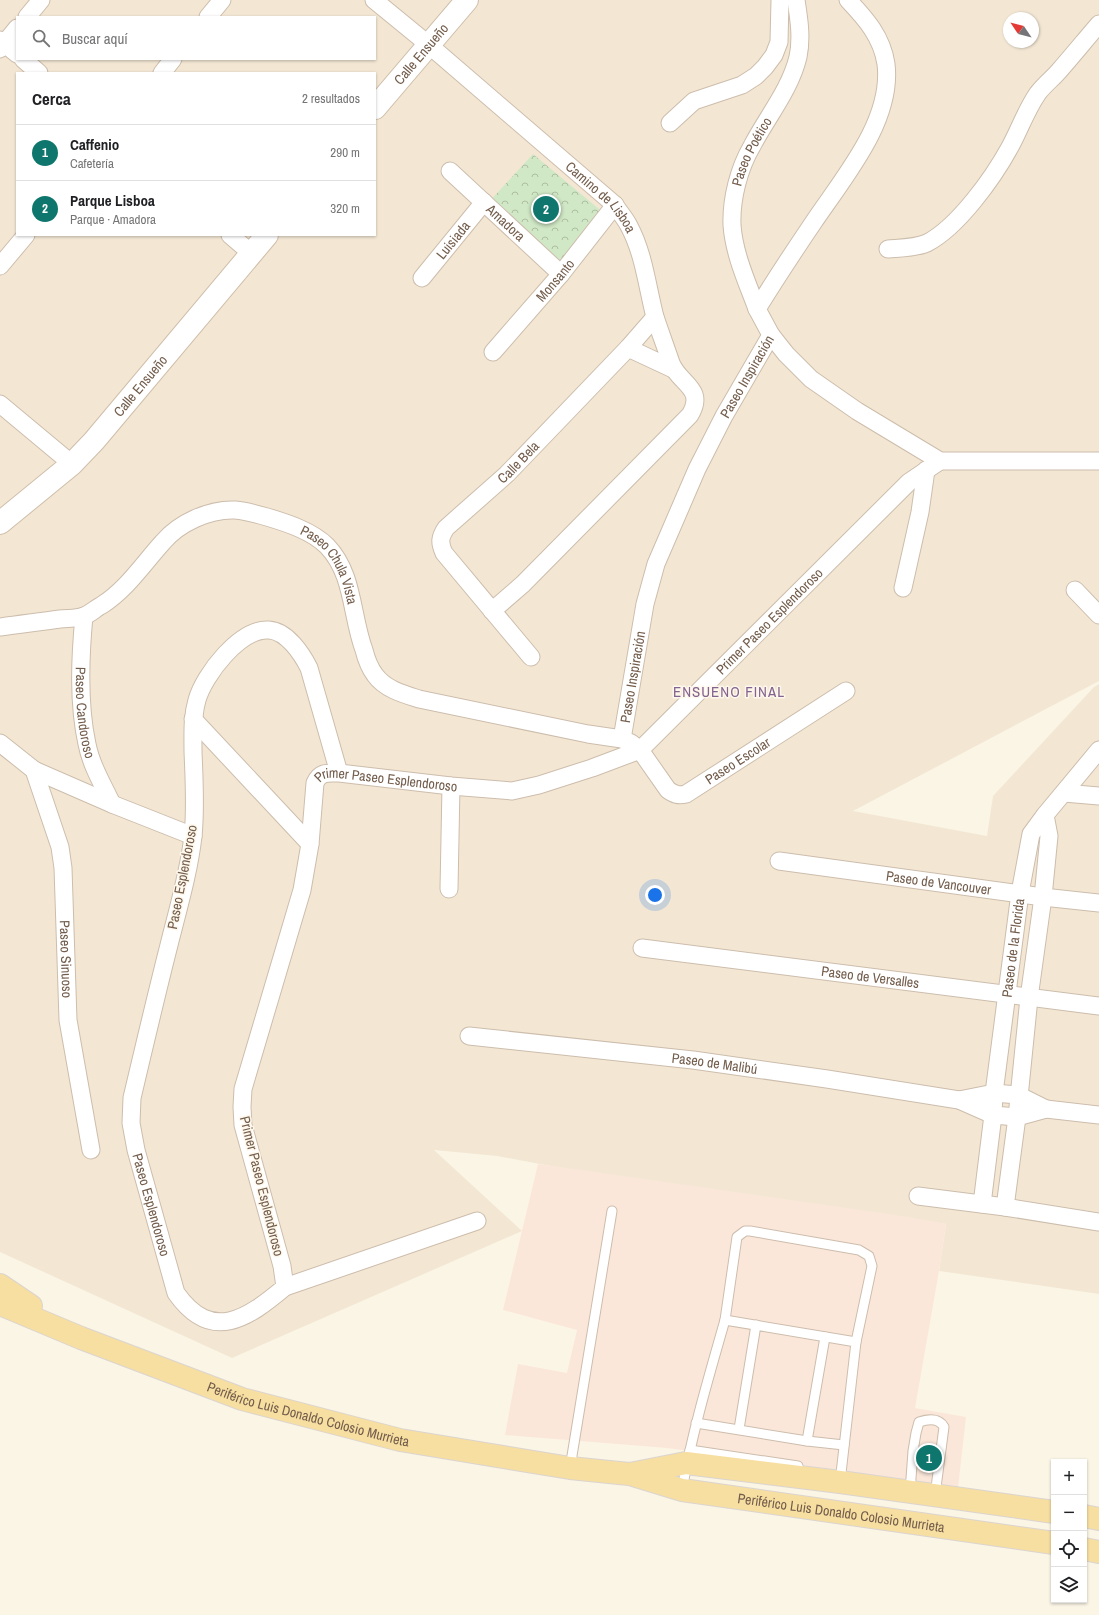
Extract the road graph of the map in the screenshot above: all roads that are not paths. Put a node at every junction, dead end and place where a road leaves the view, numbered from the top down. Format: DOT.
graph roads {
  1 [pos="41,0"];
  2 [pos="222,0"];
  3 [pos="374,0"];
  4 [pos="467,0"];
  5 [pos="780,0"];
  6 [pos="796,0"];
  7 [pos="848,0"];
  8 [pos="28,16"];
  9 [pos="209,16"];
  10 [pos="1099,24"];
  11 [pos="16,30"];
  12 [pos="429,45"];
  13 [pos="5,46"];
  14 [pos="24,60"];
  15 [pos="172,60"];
  16 [pos="38,72"];
  17 [pos="163,72"];
  18 [pos="376,107"];
  19 [pos="670,123"];
  20 [pos="450,171"];
  21 [pos="484,202"];
  22 [pos="615,206"];
  23 [pos="25,236"];
  24 [pos="231,236"];
  25 [pos="266,236"];
  26 [pos="888,249"];
  27 [pos="251,253"];
  28 [pos="0,266"];
  29 [pos="561,274"];
  30 [pos="422,278"];
  31 [pos="757,309"];
  32 [pos="655,317"];
  33 [pos="771,335"];
  34 [pos="628,348"];
  35 [pos="493,352"];
  36 [pos="673,369"];
  37 [pos="0,404"];
  38 [pos="1099,461"];
  39 [pos="72,464"];
  40 [pos="933,466"];
  41 [pos="0,523"];
  42 [pos="903,588"];
  43 [pos="1075,590"];
  44 [pos="492,610"];
  45 [pos="1099,615"];
  46 [pos="84,616"];
  47 [pos="0,627"];
  48 [pos="531,657"];
  49 [pos="846,691"];
  50 [pos="193,719"];
  51 [pos="0,743"];
  52 [pos="631,744"];
  53 [pos="1099,750"];
  54 [pos="34,770"];
  55 [pos="340,773"];
  56 [pos="451,786"];
  57 [pos="1064,793"];
  58 [pos="1099,796"];
  59 [pos="112,804"];
  60 [pos="1045,815"];
  61 [pos="193,836"];
  62 [pos="310,844"];
  63 [pos="779,861"];
  64 [pos="449,889"];
  65 [pos="1020,893"];
  66 [pos="1043,897"];
  67 [pos="1099,903"];
  68 [pos="642,948"];
  69 [pos="1006,996"];
  70 [pos="1029,998"];
  71 [pos="1099,1006"];
  72 [pos="469,1036"];
  73 [pos="994,1093"];
  74 [pos="1018,1095"];
  75 [pos="959,1100"];
  76 [pos="1046,1109"];
  77 [pos="993,1115"];
  78 [pos="1099,1115"];
  79 [pos="1017,1117"];
  80 [pos="91,1150"];
  81 [pos="918,1196"];
  82 [pos="982,1204"];
  83 [pos="1005,1206"];
  84 [pos="612,1211"];
  85 [pos="477,1221"];
  86 [pos="1099,1222"];
  87 [pos="0,1285"];
  88 [pos="285,1287"];
  89 [pos="0,1304"];
  90 [pos="725,1320"];
  91 [pos="756,1325"];
  92 [pos="825,1337"];
  93 [pos="81,1338"];
  94 [pos="856,1342"];
  95 [pos="696,1423"];
  96 [pos="739,1429"];
  97 [pos="807,1441"];
  98 [pos="844,1445"];
  99 [pos="688,1456"];
  100 [pos="570,1468"];
  101 [pos="811,1468"];
  102 [pos="630,1474"];
  103 [pos="838,1475"];
  104 [pos="682,1490"];
  105 [pos="910,1492"];
  106 [pos="935,1495"];
  107 [pos="1051,1512"];
  108 [pos="1087,1517"];
  109 [pos="1099,1520"];
  110 [pos="1051,1543"];
  111 [pos="1087,1550"];
  112 [pos="1099,1552"];
  1 -- 8 [label="street"];
  2 -- 9 [label="street"];
  3 -- 12 [label="street, Camino de Lisboa"];
  4 -- 12 [label="street, Calle Ensueño"];
  5 -- 19 [label="street"];
  6 -- 31 [label="street, Paseo Poético"];
  7 -- 31 [label="street"];
  10 -- 26 [label="street"];
  11 -- 13 [label="street"];
  12 -- 18 [label="street, Calle Ensueño"];
  12 -- 22 [label="street, Camino de Lisboa"];
  14 -- 16 [label="street"];
  15 -- 17 [label="street"];
  20 -- 21 [label="street, Amadora"];
  21 -- 29 [label="street, Amadora"];
  21 -- 30 [label="street, Luisiada"];
  22 -- 29 [label="street, Monsanto"];
  22 -- 32 [label="street, Camino de Lisboa"];
  23 -- 28 [label="street"];
  24 -- 27 [label="street"];
  25 -- 27 [label="street, Calle Ensueño"];
  27 -- 39 [label="street, Calle Ensueño"];
  29 -- 35 [label="street, Monsanto"];
  31 -- 33 [label="street, Paseo Inspiración"];
  32 -- 34 [label="street, Calle Bela"];
  32 -- 36 [label="street, Camino de Lisboa"];
  33 -- 40 [label="street"];
  33 -- 52 [label="street, Paseo Inspiración"];
  34 -- 36 [label="street"];
  34 -- 44 [label="street, Calle Bela"];
  36 -- 44 [label="street, Camino de Lisboa"];
  37 -- 39 [label="street"];
  38 -- 40 [label="street"];
  39 -- 41 [label="street, Calle Ensueño"];
  40 -- 42 [label="street"];
  40 -- 52 [label="street, Primer Paseo Esplendoroso"];
  43 -- 45 [label="street"];
  44 -- 48 [label="street, Calle Bela"];
  46 -- 47 [label="street, Paseo Chula Vista"];
  46 -- 52 [label="street, Paseo Chula Vista"];
  46 -- 59 [label="street, Paseo Candoroso"];
  49 -- 52 [label="street, Paseo Escolar"];
  50 -- 55 [label="street, Paseo Esplendoroso"];
  50 -- 61 [label="street, Paseo Esplendoroso"];
  50 -- 62 [label="street"];
  51 -- 54 [label="street"];
  52 -- 56 [label="street, Primer Paseo Esplendoroso"];
  53 -- 57 [label="street, Paseo de la Florida"];
  54 -- 59 [label="street"];
  54 -- 80 [label="street, Paseo Sinuoso"];
  55 -- 56 [label="street, Primer Paseo Esplendoroso"];
  55 -- 62 [label="street, Primer Paseo Esplendoroso"];
  56 -- 64 [label="street"];
  57 -- 58 [label="street"];
  57 -- 60 [label="street, Paseo de la Florida"];
  59 -- 61 [label="street"];
  60 -- 65 [label="street, Paseo de la Florida"];
  60 -- 66 [label="street, Paseo de la Florida"];
  61 -- 88 [label="street, Paseo Esplendoroso"];
  62 -- 88 [label="street, Primer Paseo Esplendoroso"];
  63 -- 65 [label="street, Paseo de Vancouver"];
  65 -- 66 [label="street, Paseo de Vancouver"];
  65 -- 69 [label="street, Paseo de la Florida"];
  66 -- 67 [label="street, Paseo de Vancouver"];
  66 -- 70 [label="street, Paseo de la Florida"];
  68 -- 69 [label="street, Paseo de Versalles"];
  69 -- 70 [label="street, Paseo de Versalles"];
  69 -- 73 [label="street, Paseo de la Florida"];
  70 -- 71 [label="street, Paseo de Versalles"];
  70 -- 74 [label="street, Paseo de la Florida"];
  72 -- 75 [label="street, Paseo de Malibú"];
  73 -- 74 [label="street, Paseo de Malibú"];
  73 -- 75 [label="street, Paseo de Malibú"];
  73 -- 77 [label="street, Paseo de la Florida"];
  74 -- 76 [label="street, Paseo de Malibú"];
  74 -- 79 [label="street, Paseo de la Florida"];
  75 -- 77 [label="street, Paseo de Malibú"];
  76 -- 78 [label="street, Paseo de Malibú"];
  76 -- 79 [label="street, Paseo de Malibú"];
  77 -- 79 [label="street, Paseo de Malibú"];
  77 -- 82 [label="street, Paseo de la Florida"];
  79 -- 83 [label="street, Paseo de la Florida"];
  81 -- 82 [label="street"];
  82 -- 83 [label="street"];
  83 -- 86 [label="street"];
  84 -- 100 [label="lane"];
  85 -- 88 [label="street"];
  87 -- 93 [label="main road"];
  89 -- 93 [label="main road, Periférico Luis Donaldo Colosio Murrieta"];
  90 -- 91 [label="lane"];
  90 -- 94 [label="lane"];
  90 -- 95 [label="lane"];
  91 -- 92 [label="lane"];
  91 -- 96 [label="lane"];
  92 -- 94 [label="lane"];
  92 -- 97 [label="lane"];
  93 -- 100 [label="main road, Periférico Luis Donaldo Colosio Murrieta"];
  94 -- 98 [label="lane"];
  95 -- 96 [label="lane"];
  95 -- 99 [label="lane"];
  96 -- 97 [label="lane"];
  97 -- 98 [label="lane"];
  98 -- 103 [label="lane"];
  99 -- 101 [label="lane"];
  99 -- 102 [label="main road, Periférico Luis Donaldo Colosio Murrieta"];
  99 -- 103 [label="main road, Periférico Luis Donaldo Colosio Murrieta"];
  99 -- 104 [label="lane"];
  100 -- 102 [label="main road, Periférico Luis Donaldo Colosio Murrieta"];
  102 -- 104 [label="main road, Periférico Luis Donaldo Colosio Murrieta"];
  103 -- 105 [label="main road, Periférico Luis Donaldo Colosio Murrieta"];
  104 -- 110 [label="main road, Periférico Luis Donaldo Colosio Murrieta"];
  105 -- 106 [label="main road, Periférico Luis Donaldo Colosio Murrieta"];
  105 -- 106 [label="lane"];
  106 -- 107 [label="main road, Periférico Luis Donaldo Colosio Murrieta"];
  108 -- 109 [label="main road"];
  111 -- 112 [label="main road"];
}
